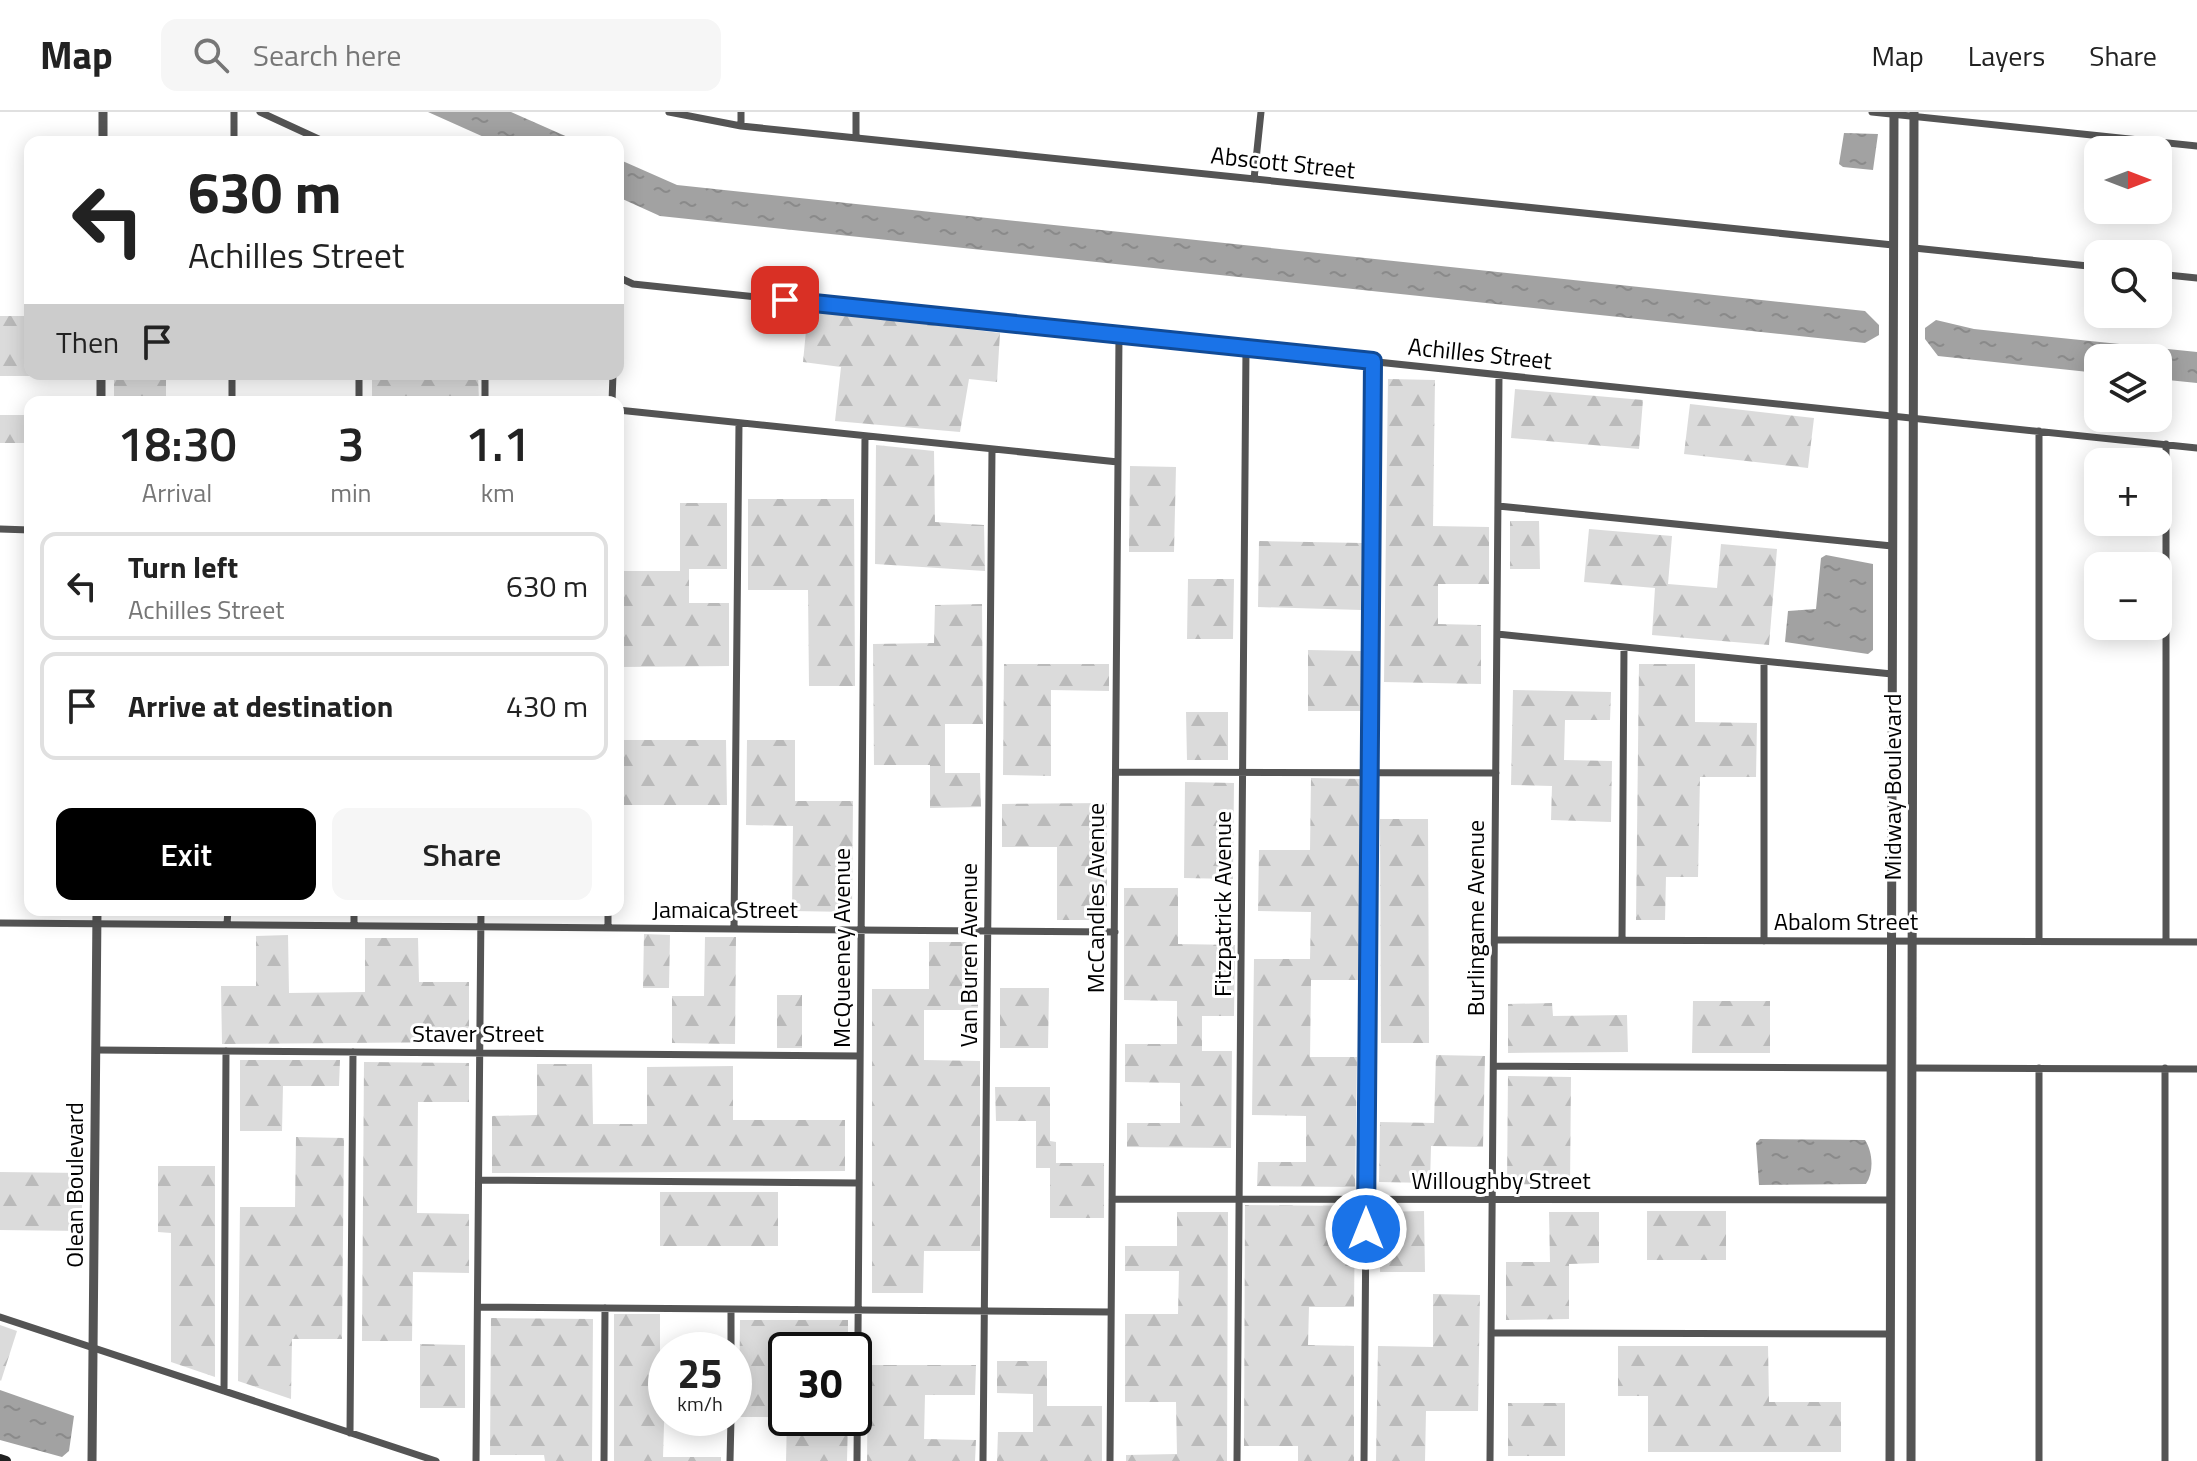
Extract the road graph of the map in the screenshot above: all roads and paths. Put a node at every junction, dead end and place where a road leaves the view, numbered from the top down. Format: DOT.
graph roads {
  1 [pos="103,112"];
  2 [pos="234,112"];
  3 [pos="260,112"];
  4 [pos="669,112"];
  5 [pos="741,112"];
  6 [pos="856,112"];
  7 [pos="1261,112"];
  8 [pos="1872,112"];
  9 [pos="1894,113"];
  10 [pos="1914,114"];
  11 [pos="741,126"];
  12 [pos="103,136"];
  13 [pos="234,136"];
  14 [pos="312,136"];
  15 [pos="856,138"];
  16 [pos="2197,146"];
  17 [pos="1254,179"];
  18 [pos="1893,245"];
  19 [pos="1914,248"];
  20 [pos="2084,266"];
  21 [pos="2172,275"];
  22 [pos="2197,278"];
  23 [pos="624,280"];
  24 [pos="1119,335"];
  25 [pos="1246,348"];
  26 [pos="1373,361"];
  27 [pos="1499,375"];
  28 [pos="624,411"];
  29 [pos="1893,416"];
  30 [pos="1912,418"];
  31 [pos="739,423"];
  32 [pos="2039,431"];
  33 [pos="865,436"];
  34 [pos="2166,444"];
  35 [pos="2197,448"];
  36 [pos="992,449"];
  37 [pos="1118,462"];
  38 [pos="1498,506"];
  39 [pos="0,529"];
  40 [pos="24,530"];
  41 [pos="1892,546"];
  42 [pos="1497,634"];
  43 [pos="1624,647"];
  44 [pos="1764,662"];
  45 [pos="1892,674"];
  46 [pos="1116,772"];
  47 [pos="1243,772"];
  48 [pos="1369,773"];
  49 [pos="1496,773"];
  50 [pos="97,916"];
  51 [pos="228,916"];
  52 [pos="354,916"];
  53 [pos="481,916"];
  54 [pos="608,916"];
  55 [pos="0,923"];
  56 [pos="97,923"];
  57 [pos="227,924"];
  58 [pos="354,925"];
  59 [pos="481,926"];
  60 [pos="608,928"];
  61 [pos="734,929"];
  62 [pos="861,930"];
  63 [pos="988,931"];
  64 [pos="1115,932"];
  65 [pos="1495,940"];
  66 [pos="1622,940"];
  67 [pos="1764,941"];
  68 [pos="1890,941"];
  69 [pos="1913,941"];
  70 [pos="2039,941"];
  71 [pos="2166,942"];
  72 [pos="2197,942"];
  73 [pos="96,1050"];
  74 [pos="226,1051"];
  75 [pos="353,1052"];
  76 [pos="480,1053"];
  77 [pos="860,1056"];
  78 [pos="1494,1066"];
  79 [pos="1890,1068"];
  80 [pos="1914,1068"];
  81 [pos="2039,1068"];
  82 [pos="2165,1068"];
  83 [pos="2197,1069"];
  84 [pos="479,1180"];
  85 [pos="859,1183"];
  86 [pos="1112,1199"];
  87 [pos="1239,1199"];
  88 [pos="1366,1200"];
  89 [pos="1493,1200"];
  90 [pos="1890,1200"];
  91 [pos="478,1307"];
  92 [pos="605,1308"];
  93 [pos="731,1309"];
  94 [pos="858,1310"];
  95 [pos="985,1311"];
  96 [pos="1111,1312"];
  97 [pos="0,1317"];
  98 [pos="731,1332"];
  99 [pos="1491,1333"];
  100 [pos="1890,1334"];
  101 [pos="93,1348"];
  102 [pos="224,1391"];
  103 [pos="350,1433"];
  104 [pos="731,1436"];
  105 [pos="0,1459"];
  106 [pos="6,1461"];
  107 [pos="92,1461"];
  108 [pos="436,1461"];
  109 [pos="476,1461"];
  110 [pos="604,1461"];
  111 [pos="730,1461"];
  112 [pos="857,1461"];
  113 [pos="983,1461"];
  114 [pos="1110,1461"];
  115 [pos="1237,1461"];
  116 [pos="1364,1461"];
  117 [pos="1490,1461"];
  118 [pos="1890,1461"];
  119 [pos="1911,1461"];
  120 [pos="2039,1461"];
  121 [pos="2165,1461"];
  1 -- 12 [label="street"];
  2 -- 13 [label="street"];
  3 -- 14 [label="street"];
  4 -- 11 [label="street, Abscott Street"];
  5 -- 11 [label="street"];
  6 -- 15 [label="street"];
  7 -- 17 [label="street"];
  8 -- 9 [label="street"];
  9 -- 10 [label="street"];
  9 -- 18 [label="street, Midway Boulevard"];
  10 -- 16 [label="street"];
  10 -- 19 [label="street, Midway Boulevard"];
  11 -- 15 [label="street, Abscott Street"];
  15 -- 17 [label="street, Abscott Street"];
  17 -- 18 [label="street, Abscott Street"];
  18 -- 29 [label="street, Midway Boulevard"];
  19 -- 20 [label="street"];
  19 -- 30 [label="street, Midway Boulevard"];
  21 -- 22 [label="street"];
  23 -- 24 [label="street, Achilles Street"];
  24 -- 25 [label="street, Achilles Street"];
  24 -- 37 [label="street, McCandles Avenue"];
  25 -- 26 [label="street, Achilles Street"];
  25 -- 47 [label="street, Fitzpatrick Avenue"];
  26 -- 27 [label="street, Achilles Street"];
  26 -- 48 [label="street"];
  27 -- 29 [label="street, Achilles Street"];
  27 -- 38 [label="street, Burlingame Avenue"];
  28 -- 31 [label="street"];
  29 -- 30 [label="street, Achilles Street"];
  29 -- 41 [label="street, Midway Boulevard"];
  30 -- 32 [label="street, Achilles Street"];
  30 -- 69 [label="street, Midway Boulevard"];
  31 -- 33 [label="street"];
  31 -- 61 [label="street"];
  32 -- 34 [label="street, Achilles Street"];
  32 -- 70 [label="street"];
  33 -- 36 [label="street"];
  33 -- 62 [label="street, McQueeney Avenue"];
  34 -- 35 [label="street, Achilles Street"];
  34 -- 71 [label="street"];
  36 -- 37 [label="street"];
  36 -- 63 [label="street, Van Buren Avenue"];
  37 -- 46 [label="street, McCandles Avenue"];
  38 -- 41 [label="street"];
  38 -- 42 [label="street, Burlingame Avenue"];
  39 -- 40 [label="street"];
  41 -- 45 [label="street, Midway Boulevard"];
  42 -- 43 [label="street"];
  42 -- 49 [label="street, Burlingame Avenue"];
  43 -- 44 [label="street"];
  43 -- 66 [label="street"];
  44 -- 45 [label="street"];
  44 -- 67 [label="street"];
  45 -- 68 [label="street, Midway Boulevard"];
  46 -- 47 [label="street"];
  46 -- 64 [label="street, McCandles Avenue"];
  47 -- 48 [label="street"];
  47 -- 87 [label="street, Fitzpatrick Avenue"];
  48 -- 49 [label="street"];
  48 -- 88 [label="street"];
  49 -- 65 [label="street, Burlingame Avenue"];
  50 -- 56 [label="street, Olean Boulevard"];
  51 -- 57 [label="street"];
  52 -- 58 [label="street"];
  53 -- 59 [label="street"];
  54 -- 60 [label="street"];
  55 -- 56 [label="street, Jamaica Street"];
  56 -- 57 [label="street, Jamaica Street"];
  56 -- 73 [label="street, Olean Boulevard"];
  57 -- 58 [label="street, Jamaica Street"];
  58 -- 59 [label="street, Jamaica Street"];
  59 -- 60 [label="street, Jamaica Street"];
  59 -- 76 [label="street"];
  60 -- 61 [label="street, Jamaica Street"];
  61 -- 62 [label="street, Jamaica Street"];
  62 -- 63 [label="street, Jamaica Street"];
  62 -- 77 [label="street, McQueeney Avenue"];
  63 -- 64 [label="street, Jamaica Street"];
  63 -- 95 [label="street, Van Buren Avenue"];
  64 -- 86 [label="street, McCandles Avenue"];
  65 -- 66 [label="street, Abalom Street"];
  65 -- 78 [label="street, Burlingame Avenue"];
  66 -- 67 [label="street, Abalom Street"];
  67 -- 68 [label="street, Abalom Street"];
  68 -- 69 [label="street, Abalom Street"];
  68 -- 79 [label="street, Midway Boulevard"];
  69 -- 70 [label="street, Abalom Street"];
  69 -- 80 [label="street, Midway Boulevard"];
  70 -- 71 [label="street, Abalom Street"];
  71 -- 72 [label="street, Abalom Street"];
  73 -- 74 [label="street, Staver Street"];
  73 -- 101 [label="street, Olean Boulevard"];
  74 -- 75 [label="street, Staver Street"];
  74 -- 102 [label="street"];
  75 -- 76 [label="street, Staver Street"];
  75 -- 103 [label="street"];
  76 -- 77 [label="street, Staver Street"];
  76 -- 84 [label="street"];
  77 -- 85 [label="street, McQueeney Avenue"];
  78 -- 79 [label="street"];
  78 -- 89 [label="street, Burlingame Avenue"];
  79 -- 90 [label="street, Midway Boulevard"];
  80 -- 81 [label="street"];
  80 -- 119 [label="street, Midway Boulevard"];
  81 -- 82 [label="street"];
  81 -- 120 [label="street"];
  82 -- 83 [label="street"];
  82 -- 121 [label="street"];
  84 -- 85 [label="street"];
  84 -- 91 [label="street"];
  85 -- 94 [label="street, McQueeney Avenue"];
  86 -- 87 [label="street, Willoughby Street"];
  86 -- 96 [label="street, McCandles Avenue"];
  87 -- 88 [label="street, Willoughby Street"];
  87 -- 115 [label="street, Fitzpatrick Avenue"];
  88 -- 89 [label="street, Willoughby Street"];
  88 -- 116 [label="street"];
  89 -- 90 [label="street, Willoughby Street"];
  89 -- 99 [label="street, Burlingame Avenue"];
  90 -- 100 [label="street, Midway Boulevard"];
  91 -- 92 [label="street"];
  91 -- 109 [label="street"];
  92 -- 93 [label="street"];
  92 -- 110 [label="street"];
  93 -- 94 [label="street"];
  93 -- 98 [label="street"];
  94 -- 95 [label="street"];
  94 -- 112 [label="street, McQueeney Avenue"];
  95 -- 96 [label="street"];
  95 -- 113 [label="street, Van Buren Avenue"];
  96 -- 114 [label="street, McCandles Avenue"];
  97 -- 101 [label="street"];
  99 -- 100 [label="street"];
  99 -- 117 [label="street, Burlingame Avenue"];
  100 -- 118 [label="street, Midway Boulevard"];
  101 -- 102 [label="street"];
  101 -- 107 [label="street, Olean Boulevard"];
  102 -- 103 [label="street"];
  103 -- 108 [label="street"];
  104 -- 111 [label="street"];
  105 -- 106 [label="main road"];
}
